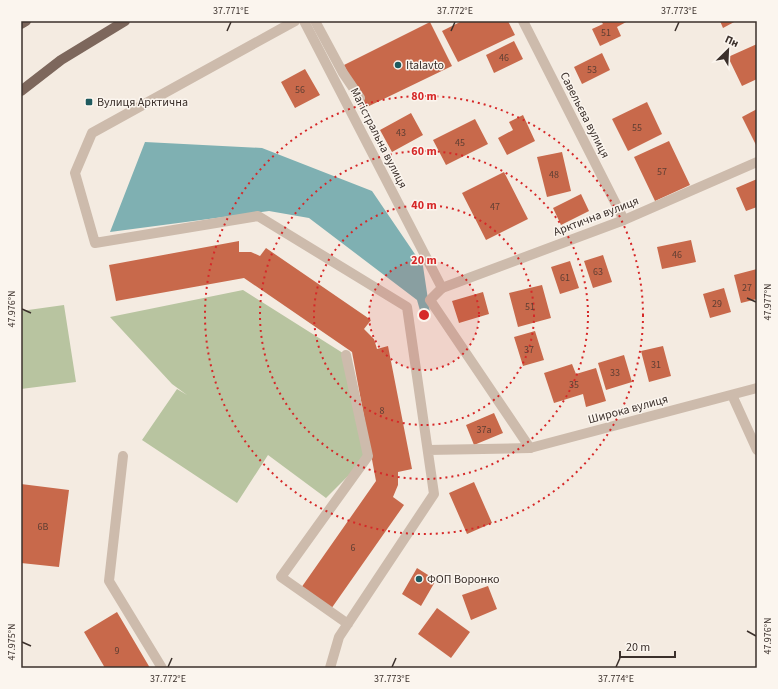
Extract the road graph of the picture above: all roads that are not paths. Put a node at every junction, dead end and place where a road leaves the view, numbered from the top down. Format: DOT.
graph roads {
  1 [pos="26,21"];
  2 [pos="125,21"];
  3 [pos="295,21"];
  4 [pos="304,21"];
  5 [pos="315,21"];
  6 [pos="523,21"];
  7 [pos="21,24"];
  8 [pos="21,91"];
  9 [pos="360,98"];
  10 [pos="757,162"];
  11 [pos="624,220"];
  12 [pos="442,288"];
  13 [pos="346,355"];
  14 [pos="757,388"];
  15 [pos="732,395"];
  16 [pos="530,448"];
  17 [pos="428,450"];
  18 [pos="757,450"];
  19 [pos="123,456"];
  20 [pos="348,624"];
  21 [pos="162,668"];
  22 [pos="330,668"];
  1 -- 7 [label="main road"];
  2 -- 8 [label="main road"];
  3 -- 17 [label="street"];
  4 -- 12 [label="street, Магістральна вулиця"];
  5 -- 9 [label="street"];
  6 -- 11 [label="street, Савельєва вулиця"];
  10 -- 11 [label="street, Арктична вулиця"];
  11 -- 12 [label="street, Арктична вулиця"];
  12 -- 16 [label="street"];
  13 -- 20 [label="street"];
  14 -- 15 [label="street, Широка вулиця"];
  15 -- 16 [label="street, Широка вулиця"];
  15 -- 18 [label="street"];
  16 -- 17 [label="street, Широка вулиця"];
  17 -- 20 [label="street"];
  19 -- 21 [label="street"];
  20 -- 22 [label="street"];
}
